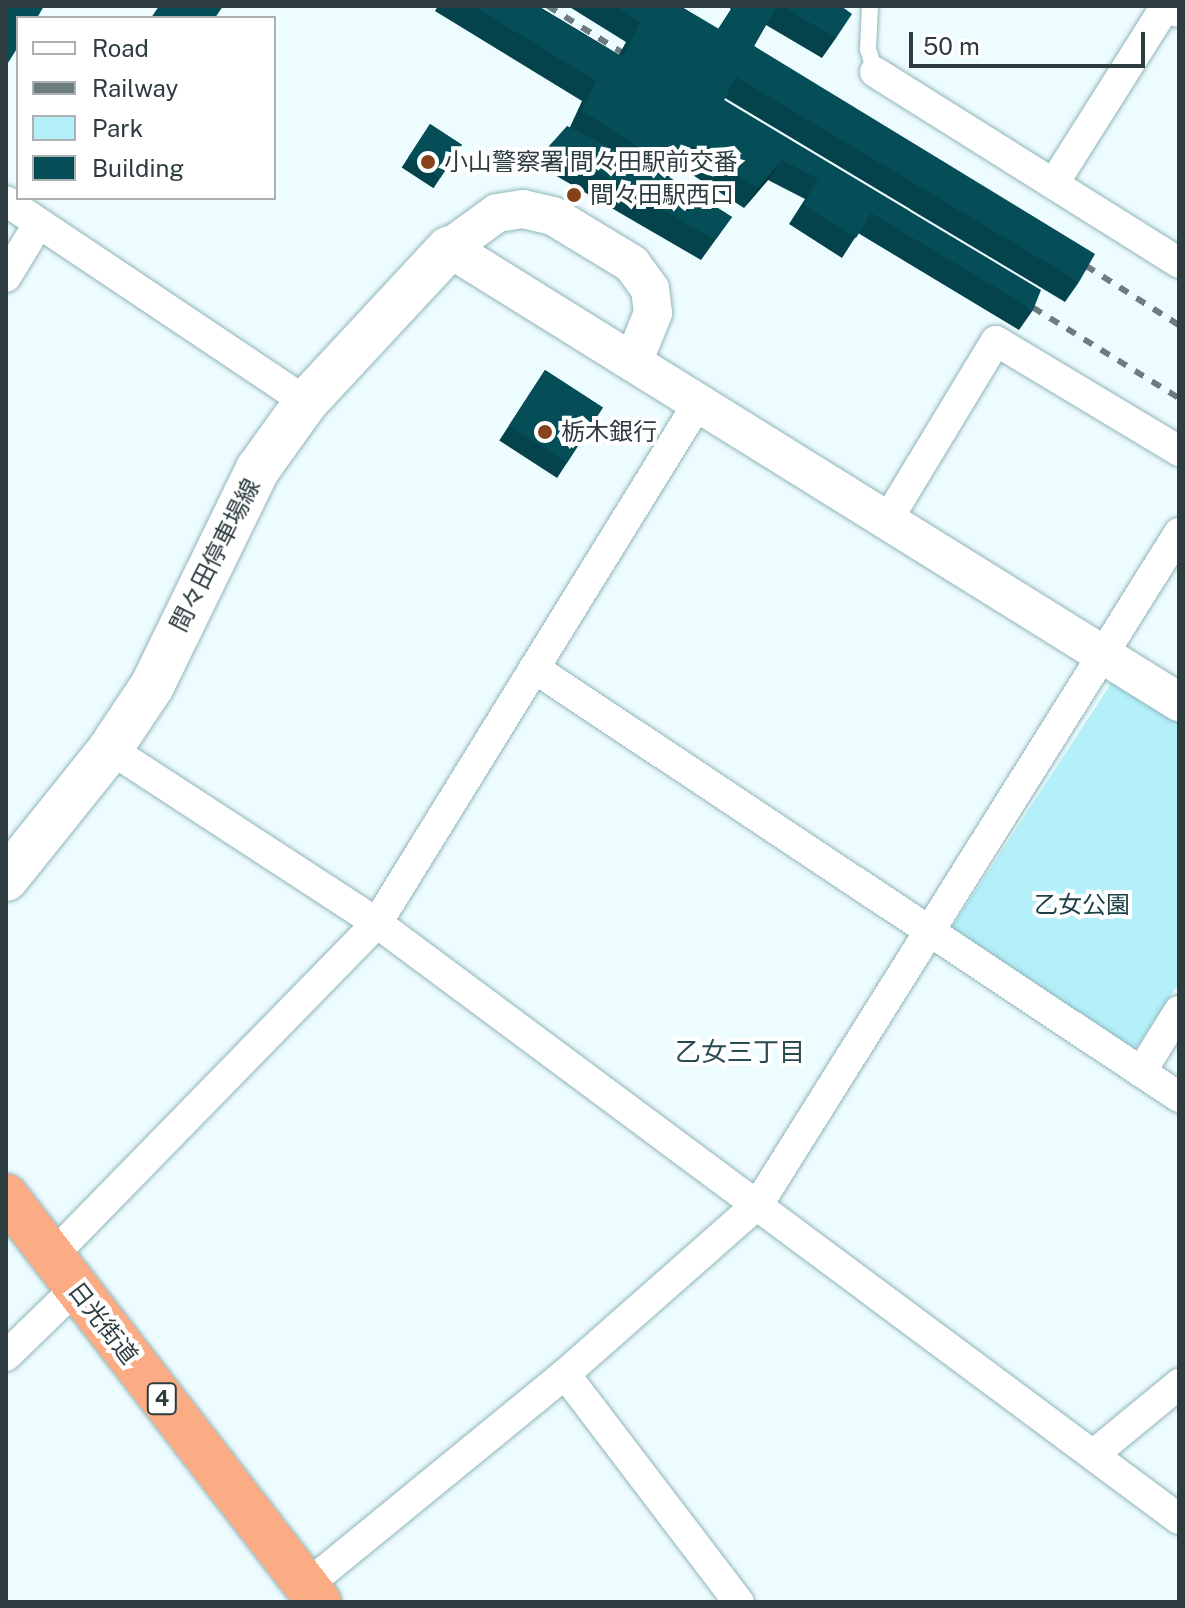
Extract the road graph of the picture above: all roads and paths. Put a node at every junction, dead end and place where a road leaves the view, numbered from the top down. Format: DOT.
graph roads {
  1 [pos="870,6"];
  2 [pos="1166,6"];
  3 [pos="875,72"];
  4 [pos="1054,183"];
  5 [pos="6,201"];
  6 [pos="39,223"];
  7 [pos="449,248"];
  8 [pos="1179,263"];
  9 [pos="6,277"];
  10 [pos="634,360"];
  11 [pos="700,400"];
  12 [pos="306,402"];
  13 [pos="1179,451"];
  14 [pos="888,519"];
  15 [pos="1179,533"];
  16 [pos="1104,655"];
  17 [pos="534,668"];
  18 [pos="1179,702"];
  19 [pos="110,749"];
  20 [pos="6,879"];
  21 [pos="377,923"];
  22 [pos="930,935"];
  23 [pos="1179,1011"];
  24 [pos="1141,1072"];
  25 [pos="1179,1097"];
  26 [pos="6,1196"];
  27 [pos="759,1203"];
  28 [pos="64,1272"];
  29 [pos="6,1356"];
  30 [pos="565,1374"];
  31 [pos="1179,1384"];
  32 [pos="1093,1455"];
  33 [pos="1179,1519"];
  34 [pos="312,1594"];
  35 [pos="739,1602"];
  1 -- 3 [label="lane"];
  2 -- 4 [label="street"];
  3 -- 4 [label="street"];
  4 -- 8 [label="street"];
  5 -- 6 [label="street"];
  6 -- 9 [label="street"];
  6 -- 12 [label="street"];
  7 -- 10 [label="street"];
  7 -- 10 [label="street"];
  7 -- 12 [label="main road, 間々田停車場線"];
  10 -- 11 [label="street"];
  11 -- 14 [label="street"];
  11 -- 17 [label="street"];
  12 -- 19 [label="main road, 間々田停車場線"];
  13 -- 14 [label="street"];
  14 -- 16 [label="street"];
  15 -- 16 [label="street"];
  16 -- 18 [label="street"];
  16 -- 22 [label="street"];
  17 -- 21 [label="street"];
  17 -- 22 [label="street"];
  19 -- 20 [label="main road, 間々田停車場線"];
  19 -- 21 [label="street"];
  21 -- 27 [label="street"];
  21 -- 28 [label="street"];
  22 -- 24 [label="street"];
  22 -- 27 [label="street"];
  23 -- 24 [label="street"];
  24 -- 25 [label="street"];
  26 -- 28 [label="highway, 日光街道 / 4"];
  27 -- 30 [label="street"];
  27 -- 32 [label="street"];
  28 -- 29 [label="street"];
  28 -- 34 [label="highway, 日光街道 / 4"];
  30 -- 34 [label="street"];
  30 -- 35 [label="street"];
  31 -- 32 [label="street"];
  32 -- 33 [label="street"];
}
